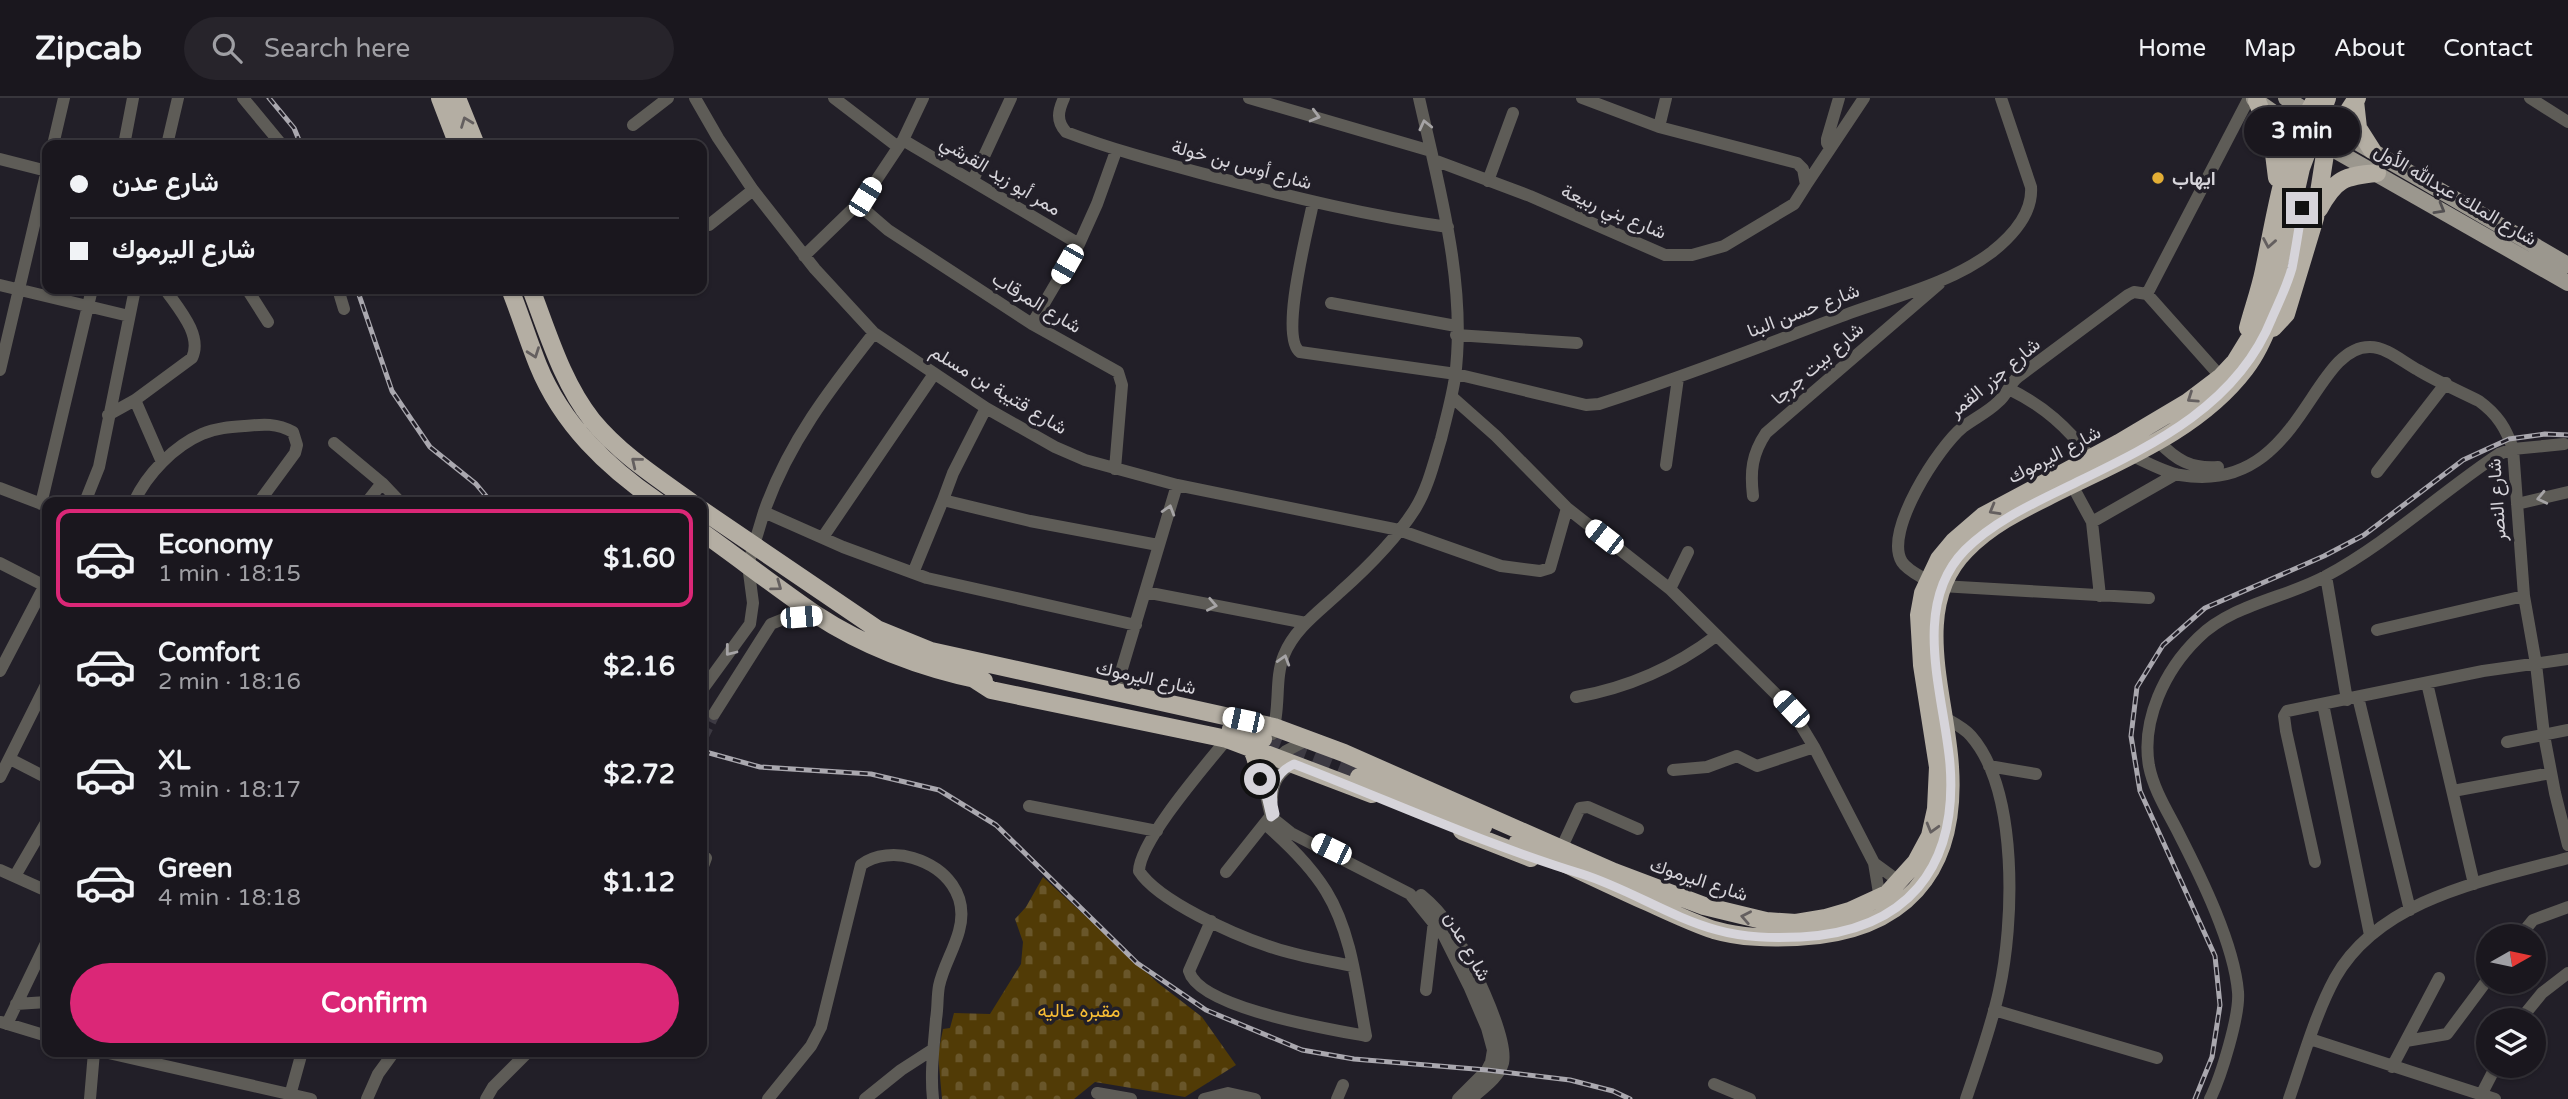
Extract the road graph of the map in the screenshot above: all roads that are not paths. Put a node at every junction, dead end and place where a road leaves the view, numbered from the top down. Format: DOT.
graph roads {
  1 [pos="64,98"];
  2 [pos="133,98"];
  3 [pos="178,98"];
  4 [pos="243,98"];
  5 [pos="440,98"];
  6 [pos="457,98"];
  7 [pos="668,98"];
  8 [pos="695,98"];
  9 [pos="834,98"];
  10 [pos="922,98"];
  11 [pos="1011,98"];
  12 [pos="1064,98"];
  13 [pos="1249,98"];
  14 [pos="1419,98"];
  15 [pos="1582,98"];
  16 [pos="1666,98"];
  17 [pos="1839,98"];
  18 [pos="1864,98"];
  19 [pos="2001,98"];
  20 [pos="2286,98"];
  21 [pos="2327,98"];
  22 [pos="2530,98"];
  23 [pos="2252,99"];
  24 [pos="2350,99"];
  25 [pos="2312,106"];
  26 [pos="1513,113"];
  27 [pos="2568,122"];
  28 [pos="633,125"];
  29 [pos="1659,127"];
  30 [pos="2295,138"];
  31 [pos="54,140"];
  32 [pos="125,140"];
  33 [pos="168,140"];
  34 [pos="278,140"];
  35 [pos="456,140"];
  36 [pos="474,140"];
  37 [pos="901,143"];
  38 [pos="2329,146"];
  39 [pos="1830,148"];
  40 [pos="2372,150"];
  41 [pos="1116,151"];
  42 [pos="1433,156"];
  43 [pos="0,159"];
  44 [pos="42,170"];
  45 [pos="2377,173"];
  46 [pos="973,180"];
  47 [pos="1488,181"];
  48 [pos="1806,185"];
  49 [pos="753,190"];
  50 [pos="42,193"];
  51 [pos="2278,194"];
  52 [pos="1312,203"];
  53 [pos="859,205"];
  54 [pos="2315,218"];
  55 [pos="709,225"];
  56 [pos="1448,228"];
  57 [pos="1079,244"];
  58 [pos="804,256"];
  59 [pos="2568,265"];
  60 [pos="1944,280"];
  61 [pos="2568,283"];
  62 [pos="0,285"];
  63 [pos="20,289"];
  64 [pos="91,294"];
  65 [pos="134,294"];
  66 [pos="168,294"];
  67 [pos="250,294"];
  68 [pos="340,294"];
  69 [pos="512,294"];
  70 [pos="533,294"];
  71 [pos="2147,294"];
  72 [pos="1331,303"];
  73 [pos="88,306"];
  74 [pos="344,309"];
  75 [pos="129,316"];
  76 [pos="268,323"];
  77 [pos="1032,324"];
  78 [pos="2267,324"];
  79 [pos="1456,330"];
  80 [pos="874,333"];
  81 [pos="1577,343"];
  82 [pos="2242,352"];
  83 [pos="0,370"];
  84 [pos="1456,373"];
  85 [pos="934,374"];
  86 [pos="2221,377"];
  87 [pos="1678,379"];
  88 [pos="2445,383"];
  89 [pos="2009,389"];
  90 [pos="1452,397"];
  91 [pos="135,400"];
  92 [pos="986,408"];
  93 [pos="108,415"];
  94 [pos="2158,441"];
  95 [pos="334,443"];
  96 [pos="2564,444"];
  97 [pos="2513,449"];
  98 [pos="2131,455"];
  99 [pos="2091,458"];
  100 [pos="2260,458"];
  101 [pos="162,462"];
  102 [pos="1666,465"];
  103 [pos="1115,469"];
  104 [pos="2377,472"];
  105 [pos="2176,474"];
  106 [pos="382,483"];
  107 [pos="1177,485"];
  108 [pos="2073,485"];
  109 [pos="3,489"];
  110 [pos="2568,492"];
  111 [pos="1753,496"];
  112 [pos="46,497"];
  113 [pos="87,497"];
  114 [pos="138,497"];
  115 [pos="263,497"];
  116 [pos="372,497"];
  117 [pos="395,497"];
  118 [pos="651,497"];
  119 [pos="684,497"];
  120 [pos="943,500"];
  121 [pos="0,503"];
  122 [pos="42,504"];
  123 [pos="2517,504"];
  124 [pos="1567,508"];
  125 [pos="764,512"];
  126 [pos="707,513"];
  127 [pos="2092,522"];
  128 [pos="1399,530"];
  129 [pos="707,536"];
  130 [pos="823,537"];
  131 [pos="1158,545"];
  132 [pos="755,547"];
  133 [pos="1688,552"];
  134 [pos="0,563"];
  135 [pos="748,565"];
  136 [pos="913,573"];
  137 [pos="2326,576"];
  138 [pos="42,581"];
  139 [pos="1934,583"];
  140 [pos="1670,589"];
  141 [pos="42,591"];
  142 [pos="1145,592"];
  143 [pos="2100,596"];
  144 [pos="2524,596"];
  145 [pos="2149,598"];
  146 [pos="817,615"];
  147 [pos="1306,623"];
  148 [pos="1136,625"];
  149 [pos="2377,630"];
  150 [pos="1716,636"];
  151 [pos="0,640"];
  152 [pos="14,646"];
  153 [pos="2568,659"];
  154 [pos="2536,664"];
  155 [pos="0,671"];
  156 [pos="974,679"];
  157 [pos="707,683"];
  158 [pos="2427,683"];
  159 [pos="1115,692"];
  160 [pos="42,693"];
  161 [pos="1576,697"];
  162 [pos="2352,699"];
  163 [pos="2323,704"];
  164 [pos="714,714"];
  165 [pos="1945,718"];
  166 [pos="2568,730"];
  167 [pos="2544,734"];
  168 [pos="1227,738"];
  169 [pos="1309,739"];
  170 [pos="2507,742"];
  171 [pos="1265,744"];
  172 [pos="1814,747"];
  173 [pos="1344,753"];
  174 [pos="1294,764"];
  175 [pos="1989,766"];
  176 [pos="4,769"];
  177 [pos="1672,770"];
  178 [pos="2551,773"];
  179 [pos="2036,774"];
  180 [pos="42,777"];
  181 [pos="1359,777"];
  182 [pos="1331,778"];
  183 [pos="1264,787"];
  184 [pos="2453,791"];
  185 [pos="2561,792"];
  186 [pos="1029,806"];
  187 [pos="1270,818"];
  188 [pos="42,830"];
  189 [pos="1638,830"];
  190 [pos="1157,831"];
  191 [pos="2568,845"];
  192 [pos="1561,849"];
  193 [pos="2568,858"];
  194 [pos="1874,863"];
  195 [pos="2315,863"];
  196 [pos="0,870"];
  197 [pos="1226,872"];
  198 [pos="1585,875"];
  199 [pos="15,876"];
  200 [pos="1900,882"];
  201 [pos="2474,884"];
  202 [pos="42,889"];
  203 [pos="1880,899"];
  204 [pos="2568,907"];
  205 [pos="2410,910"];
  206 [pos="1210,921"];
  207 [pos="1434,921"];
  208 [pos="2530,924"];
  209 [pos="2370,935"];
  210 [pos="42,950"];
  211 [pos="1352,966"];
  212 [pos="2568,973"];
  213 [pos="2440,978"];
  214 [pos="1426,990"];
  215 [pos="2477,994"];
  216 [pos="42,1002"];
  217 [pos="16,1004"];
  218 [pos="2530,1008"];
  219 [pos="1994,1010"];
  220 [pos="4,1023"];
  221 [pos="42,1034"];
  222 [pos="2310,1039"];
  223 [pos="2406,1041"];
  224 [pos="932,1050"];
  225 [pos="94,1057"];
  226 [pos="125,1057"];
  227 [pos="301,1057"];
  228 [pos="390,1057"];
  229 [pos="523,1057"];
  230 [pos="532,1057"];
  231 [pos="2157,1058"];
  232 [pos="2392,1068"];
  233 [pos="2490,1078"];
  234 [pos="1714,1084"];
  235 [pos="1343,1085"];
  236 [pos="1097,1093"];
  237 [pos="290,1097"];
  238 [pos="2480,1097"];
  239 [pos="90,1099"];
  240 [pos="311,1099"];
  241 [pos="367,1099"];
  242 [pos="486,1099"];
  243 [pos="495,1099"];
  244 [pos="768,1099"];
  245 [pos="865,1099"];
  246 [pos="933,1099"];
  247 [pos="1131,1099"];
  248 [pos="1204,1099"];
  249 [pos="1255,1099"];
  250 [pos="1337,1099"];
  251 [pos="1458,1099"];
  252 [pos="1471,1099"];
  253 [pos="1750,1099"];
  254 [pos="1966,1099"];
  255 [pos="2210,1099"];
  256 [pos="2290,1099"];
  257 [pos="2495,1099"];
  1 -- 31 [label="street"];
  2 -- 32 [label="street"];
  3 -- 33 [label="street"];
  4 -- 34 [label="street"];
  5 -- 35 [label="highway"];
  36 -- 6 [label="highway, one-way"];
  7 -- 28 [label="street"];
  8 -- 49 [label="street, شارع قتيبة بن مسلم"];
  9 -- 37 [label="street, ممر أبو زيد القرشي"];
  10 -- 37 [label="street"];
  11 -- 46 [label="street"];
  12 -- 41 [label="street, شارع أوس بن خولة"];
  13 -- 42 [label="street, شارع بني ربيعة, one-way"];
  42 -- 14 [label="street, one-way"];
  15 -- 29 [label="street"];
  16 -- 29 [label="street"];
  17 -- 39 [label="street"];
  18 -- 39 [label="street, شارع بني ربيعة"];
  19 -- 60 [label="street, شارع حسن البنا"];
  20 -- 25 [label="main road, شارع الملك عبدالله الأول"];
  21 -- 78 [label="highway, شارع اليرموك"];
  22 -- 27 [label="street"];
  23 -- 30 [label="main road"];
  23 -- 51 [label="highway"];
  23 -- 71 [label="street"];
  24 -- 38 [label="highway"];
  24 -- 40 [label="highway"];
  24 -- 78 [label="highway, شارع اليرموك"];
  25 -- 30 [label="highway"];
  25 -- 38 [label="main road, شارع الملك عبدالله الأول"];
  26 -- 47 [label="street"];
  29 -- 48 [label="street"];
  30 -- 38 [label="highway"];
  30 -- 51 [label="highway"];
  37 -- 46 [label="street, ممر أبو زيد القرشي"];
  37 -- 53 [label="street"];
  38 -- 40 [label="main road, شارع الملك عبدالله الأول"];
  38 -- 45 [label="main road, شارع الملك عبدالله الأول"];
  38 -- 54 [label="highway"];
  39 -- 48 [label="street, شارع بني ربيعة"];
  40 -- 59 [label="main road, شارع الملك عبدالله الأول"];
  41 -- 52 [label="street, شارع أوس بن خولة"];
  41 -- 57 [label="street"];
  42 -- 47 [label="street, شارع بني ربيعة"];
  42 -- 56 [label="street"];
  43 -- 44 [label="street"];
  45 -- 54 [label="highway"];
  45 -- 61 [label="main road, شارع الملك عبدالله الأول, one-way"];
  46 -- 57 [label="street, ممر أبو زيد القرشي"];
  47 -- 48 [label="street, شارع بني ربيعة"];
  49 -- 55 [label="street"];
  49 -- 58 [label="street, شارع قتيبة بن مسلم"];
  50 -- 63 [label="street"];
  51 -- 82 [label="highway, one-way"];
  52 -- 56 [label="street, شارع أوس بن خولة"];
  52 -- 84 [label="street, شارع حسن البنا"];
  53 -- 58 [label="street"];
  53 -- 77 [label="street, شارع المرقاب"];
  54 -- 78 [label="highway"];
  56 -- 79 [label="street"];
  57 -- 77 [label="street"];
  58 -- 80 [label="street, شارع قتيبة بن مسلم"];
  60 -- 87 [label="street, شارع حسن البنا"];
  60 -- 111 [label="street, شارع بيت جرجا"];
  62 -- 63 [label="street"];
  63 -- 73 [label="street"];
  63 -- 83 [label="street"];
  64 -- 73 [label="street"];
  65 -- 75 [label="street"];
  66 -- 91 [label="street"];
  67 -- 76 [label="street"];
  68 -- 74 [label="street"];
  69 -- 118 [label="highway, one-way"];
  119 -- 70 [label="highway, one-way"];
  71 -- 86 [label="street"];
  71 -- 89 [label="street, شارع جزر القمر"];
  72 -- 79 [label="street"];
  73 -- 75 [label="street"];
  73 -- 112 [label="street"];
  75 -- 93 [label="street"];
  77 -- 103 [label="street, شارع المرقاب"];
  78 -- 82 [label="highway, شارع اليرموك"];
  78 -- 94 [label="highway, شارع اليرموك"];
  79 -- 81 [label="street"];
  79 -- 84 [label="street"];
  80 -- 85 [label="street, شارع قتيبة بن مسلم"];
  80 -- 125 [label="street"];
  82 -- 86 [label="highway, شارع اليرموك"];
  84 -- 87 [label="street, شارع حسن البنا"];
  84 -- 90 [label="street"];
  85 -- 92 [label="street, شارع قتيبة بن مسلم"];
  85 -- 130 [label="street"];
  86 -- 99 [label="highway, شارع اليرموك, one-way"];
  87 -- 102 [label="street"];
  88 -- 97 [label="street, شارع النصر"];
  88 -- 100 [label="street, شارع النصر"];
  88 -- 104 [label="street"];
  89 -- 99 [label="street"];
  89 -- 139 [label="street, شارع جزر القمر"];
  90 -- 124 [label="street"];
  90 -- 128 [label="street"];
  91 -- 93 [label="street"];
  91 -- 101 [label="street"];
  92 -- 103 [label="street, شارع قتيبة بن مسلم"];
  92 -- 120 [label="street"];
  93 -- 113 [label="street"];
  94 -- 98 [label="highway, شارع اليرموك"];
  94 -- 100 [label="street, شارع النصر"];
  95 -- 106 [label="street"];
  96 -- 97 [label="street"];
  97 -- 123 [label="street, شارع النصر"];
  97 -- 137 [label="street"];
  98 -- 105 [label="street, شارع النصر"];
  98 -- 108 [label="highway, شارع اليرموك"];
  99 -- 139 [label="highway, شارع اليرموك, one-way"];
  100 -- 105 [label="street, شارع النصر"];
  101 -- 114 [label="street"];
  101 -- 115 [label="street"];
  103 -- 107 [label="street, شارع قتيبة بن مسلم"];
  105 -- 127 [label="street"];
  106 -- 116 [label="street"];
  106 -- 117 [label="street"];
  107 -- 128 [label="street, شارع قتيبة بن مسلم"];
  131 -- 107 [label="street, one-way"];
  108 -- 127 [label="street"];
  108 -- 139 [label="highway, شارع اليرموك"];
  109 -- 121 [label="street"];
  109 -- 122 [label="street"];
  110 -- 123 [label="street, one-way"];
  120 -- 131 [label="street"];
  120 -- 136 [label="street"];
  123 -- 144 [label="street, شارع النصر"];
  124 -- 128 [label="street, شارع قتيبة بن مسلم"];
  124 -- 140 [label="street"];
  125 -- 130 [label="street"];
  125 -- 132 [label="street"];
  126 -- 132 [label="highway, شارع اليرموك"];
  127 -- 143 [label="street"];
  128 -- 147 [label="street"];
  129 -- 135 [label="highway, شارع اليرموك"];
  130 -- 136 [label="street"];
  131 -- 142 [label="street"];
  132 -- 135 [label="street"];
  132 -- 159 [label="highway, شارع اليرموك"];
  133 -- 140 [label="street"];
  134 -- 138 [label="street"];
  135 -- 146 [label="highway, شارع اليرموك, one-way"];
  135 -- 157 [label="street, one-way"];
  136 -- 148 [label="street"];
  137 -- 162 [label="street"];
  137 -- 255 [label="street"];
  139 -- 143 [label="street"];
  139 -- 165 [label="highway, شارع اليرموك"];
  139 -- 200 [label="highway, شارع اليرموك, one-way"];
  140 -- 150 [label="street"];
  141 -- 152 [label="street"];
  142 -- 147 [label="street, one-way"];
  142 -- 148 [label="street"];
  143 -- 145 [label="street"];
  144 -- 149 [label="street"];
  144 -- 154 [label="street, شارع النصر"];
  146 -- 156 [label="highway, شارع اليرموك"];
  146 -- 164 [label="street"];
  171 -- 147 [label="street, one-way"];
  148 -- 159 [label="street"];
  150 -- 161 [label="street"];
  150 -- 172 [label="street"];
  151 -- 152 [label="street"];
  152 -- 155 [label="street"];
  153 -- 154 [label="street"];
  154 -- 158 [label="street"];
  154 -- 167 [label="street, شارع النصر"];
  156 -- 168 [label="highway"];
  156 -- 171 [label="highway, شارع اليرموك"];
  158 -- 162 [label="street"];
  158 -- 184 [label="street"];
  159 -- 171 [label="highway, شارع اليرموك"];
  160 -- 176 [label="street"];
  162 -- 163 [label="street"];
  162 -- 205 [label="street"];
  163 -- 195 [label="street"];
  163 -- 209 [label="street"];
  165 -- 175 [label="street"];
  165 -- 198 [label="highway, شارع اليرموك"];
  166 -- 167 [label="street"];
  167 -- 170 [label="street"];
  167 -- 178 [label="street, شارع النصر"];
  168 -- 171 [label="highway"];
  168 -- 190 [label="street"];
  169 -- 171 [label="highway, شارع اليرموك"];
  169 -- 171 [label="street"];
  169 -- 173 [label="highway, شارع اليرموك"];
  171 -- 174 [label="highway"];
  171 -- 183 [label="street"];
  171 -- 183 [label="highway"];
  172 -- 177 [label="street"];
  172 -- 194 [label="street"];
  173 -- 182 [label="highway"];
  173 -- 192 [label="highway, شارع اليرموك"];
  174 -- 182 [label="highway"];
  174 -- 187 [label="street"];
  175 -- 179 [label="street"];
  175 -- 219 [label="street"];
  176 -- 180 [label="street"];
  178 -- 184 [label="street"];
  178 -- 185 [label="street, شارع النصر"];
  181 -- 198 [label="highway, شارع اليرموك"];
  182 -- 198 [label="highway"];
  183 -- 187 [label="street"];
  184 -- 201 [label="street"];
  185 -- 191 [label="street, شارع النصر"];
  186 -- 190 [label="street"];
  187 -- 197 [label="street"];
  187 -- 207 [label="street, شارع عدن"];
  187 -- 211 [label="street"];
  187 -- 252 [label="street, شارع عدن"];
  188 -- 199 [label="street"];
  189 -- 192 [label="street"];
  190 -- 206 [label="street"];
  203 -- 192 [label="highway, شارع اليرموك, one-way"];
  193 -- 201 [label="street"];
  194 -- 200 [label="street"];
  194 -- 203 [label="street"];
  196 -- 199 [label="street"];
  199 -- 202 [label="street"];
  200 -- 203 [label="highway, شارع اليرموك"];
  201 -- 205 [label="street"];
  204 -- 208 [label="street"];
  205 -- 209 [label="street"];
  206 -- 211 [label="street"];
  206 -- 211 [label="street"];
  207 -- 214 [label="street"];
  207 -- 251 [label="street, شارع عدن"];
  209 -- 222 [label="street"];
  210 -- 217 [label="street"];
  212 -- 218 [label="street"];
  213 -- 223 [label="street"];
  215 -- 223 [label="street"];
  216 -- 217 [label="street"];
  217 -- 220 [label="street"];
  219 -- 231 [label="street"];
  219 -- 254 [label="street"];
  220 -- 221 [label="street"];
  222 -- 232 [label="street"];
  222 -- 256 [label="street"];
  223 -- 232 [label="street"];
  224 -- 244 [label="street"];
  224 -- 245 [label="street"];
  224 -- 246 [label="street"];
  225 -- 239 [label="street"];
  226 -- 237 [label="street"];
  227 -- 237 [label="street"];
  228 -- 241 [label="street"];
  229 -- 242 [label="street"];
  230 -- 243 [label="street"];
  232 -- 238 [label="street"];
  233 -- 238 [label="street"];
  234 -- 253 [label="street"];
  235 -- 250 [label="street"];
  236 -- 247 [label="street"];
  237 -- 240 [label="street"];
  238 -- 257 [label="street"];
  248 -- 249 [label="street"];
}
